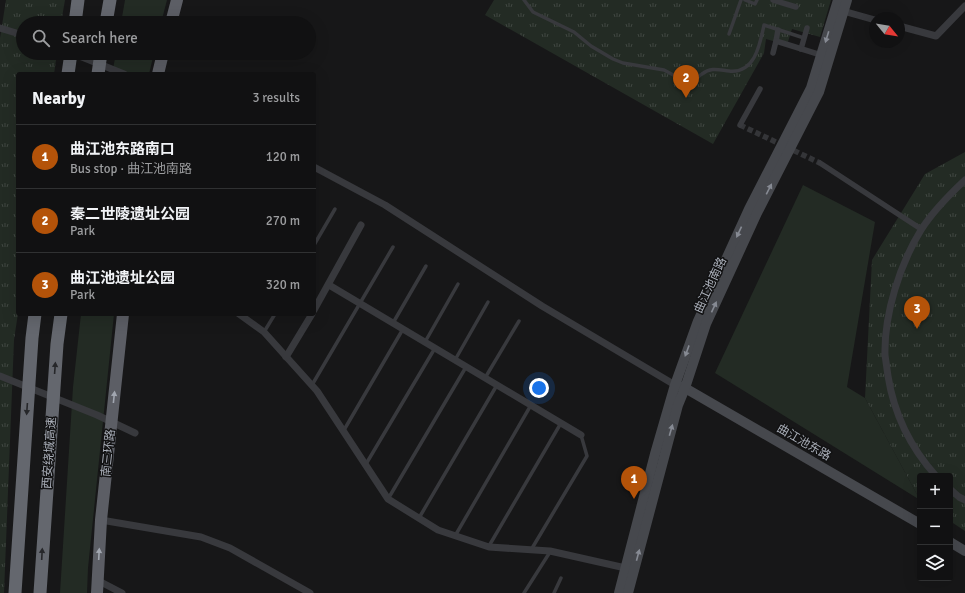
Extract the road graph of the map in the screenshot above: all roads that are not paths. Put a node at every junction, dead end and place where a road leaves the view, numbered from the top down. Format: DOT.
graph roads {
  1 [pos="78,0"];
  2 [pos="110,0"];
  3 [pos="177,0"];
  4 [pos="524,0"];
  5 [pos="741,0"];
  6 [pos="745,0"];
  7 [pos="757,0"];
  8 [pos="773,0"];
  9 [pos="838,0"];
  10 [pos="847,0"];
  11 [pos="965,6"];
  12 [pos="796,7"];
  13 [pos="844,12"];
  14 [pos="76,16"];
  15 [pos="107,16"];
  16 [pos="173,16"];
  17 [pos="869,18"];
  18 [pos="0,28"];
  19 [pos="808,28"];
  20 [pos="905,28"];
  21 [pos="778,30"];
  22 [pos="16,33"];
  23 [pos="729,34"];
  24 [pos="804,38"];
  25 [pos="776,41"];
  26 [pos="801,49"];
  27 [pos="773,53"];
  28 [pos="821,55"];
  29 [pos="70,60"];
  30 [pos="89,60"];
  31 [pos="101,60"];
  32 [pos="161,60"];
  33 [pos="68,72"];
  34 [pos="98,72"];
  35 [pos="119,72"];
  36 [pos="158,72"];
  37 [pos="760,89"];
  38 [pos="740,125"];
  39 [pos="820,163"];
  40 [pos="316,168"];
  41 [pos="965,180"];
  42 [pos="335,209"];
  43 [pos="361,225"];
  44 [pos="921,229"];
  45 [pos="316,242"];
  46 [pos="393,247"];
  47 [pos="426,266"];
  48 [pos="458,284"];
  49 [pos="329,285"];
  50 [pos="488,302"];
  51 [pos="360,304"];
  52 [pos="316,307"];
  53 [pos="35,316"];
  54 [pos="61,316"];
  55 [pos="123,316"];
  56 [pos="242,316"];
  57 [pos="273,316"];
  58 [pos="311,316"];
  59 [pos="519,321"];
  60 [pos="393,323"];
  61 [pos="403,329"];
  62 [pos="264,332"];
  63 [pos="425,342"];
  64 [pos="435,348"];
  65 [pos="286,356"];
  66 [pos="455,360"];
  67 [pos="466,366"];
  68 [pos="0,376"];
  69 [pos="485,378"];
  70 [pos="312,385"];
  71 [pos="497,385"];
  72 [pos="675,385"];
  73 [pos="685,388"];
  74 [pos="531,405"];
  75 [pos="561,423"];
  76 [pos="344,430"];
  77 [pos="135,433"];
  78 [pos="581,435"];
  79 [pos="366,464"];
  80 [pos="933,473"];
  81 [pos="953,492"];
  82 [pos="388,499"];
  83 [pos="965,500"];
  84 [pos="420,518"];
  85 [pos="101,520"];
  86 [pos="917,522"];
  87 [pos="455,536"];
  88 [pos="953,544"];
  89 [pos="488,547"];
  90 [pos="531,550"];
  91 [pos="550,551"];
  92 [pos="965,551"];
  93 [pos="630,569"];
  94 [pos="561,578"];
  95 [pos="98,580"];
  96 [pos="15,593"];
  97 [pos="40,593"];
  98 [pos="97,593"];
  99 [pos="122,593"];
  100 [pos="310,593"];
  101 [pos="524,593"];
  102 [pos="554,593"];
  103 [pos="619,593"];
  104 [pos="628,593"];
  1 -- 14 [label="highway"];
  2 -- 15 [label="highway"];
  3 -- 16 [label="highway"];
  4 -- 21 [label="lane"];
  5 -- 23 [label="lane"];
  6 -- 7 [label="lane"];
  8 -- 12 [label="street"];
  9 -- 28 [label="main road, 曲江池南路, one-way"];
  10 -- 13 [label="main road, 曲江池南路"];
  11 -- 20 [label="street"];
  13 -- 17 [label="street"];
  73 -- 13 [label="main road, 曲江池南路, one-way"];
  18 -- 22 [label="street"];
  19 -- 24 [label="street"];
  21 -- 24 [label="lane"];
  21 -- 25 [label="street"];
  24 -- 26 [label="street"];
  25 -- 26 [label="street"];
  25 -- 27 [label="street"];
  26 -- 28 [label="street"];
  28 -- 72 [label="main road, 曲江池南路, one-way"];
  29 -- 33 [label="highway"];
  30 -- 35 [label="street"];
  31 -- 34 [label="highway"];
  32 -- 36 [label="highway"];
  37 -- 38 [label="street"];
  39 -- 44 [label="street"];
  40 -- 72 [label="street"];
  41 -- 44 [label="street"];
  42 -- 45 [label="lane"];
  43 -- 49 [label="street"];
  44 -- 80 [label="street"];
  46 -- 51 [label="lane"];
  47 -- 60 [label="lane"];
  48 -- 63 [label="lane"];
  49 -- 51 [label="street"];
  49 -- 52 [label="street"];
  50 -- 66 [label="lane"];
  51 -- 60 [label="street"];
  51 -- 70 [label="lane"];
  53 -- 96 [label="highway, 西安绕城高速, one-way"];
  97 -- 54 [label="highway, 西安绕城高速, one-way"];
  85 -- 55 [label="highway, 南三环路, one-way"];
  56 -- 62 [label="street"];
  57 -- 62 [label="lane"];
  58 -- 65 [label="street"];
  59 -- 69 [label="lane"];
  60 -- 61 [label="street"];
  61 -- 63 [label="street"];
  61 -- 76 [label="lane"];
  62 -- 65 [label="street"];
  63 -- 64 [label="street"];
  64 -- 66 [label="street"];
  64 -- 79 [label="lane"];
  65 -- 70 [label="street"];
  66 -- 67 [label="street"];
  67 -- 69 [label="street"];
  67 -- 82 [label="lane"];
  68 -- 77 [label="street"];
  69 -- 71 [label="street"];
  70 -- 76 [label="street"];
  71 -- 74 [label="street"];
  71 -- 84 [label="lane"];
  72 -- 73 [label="main road, 曲江池东路"];
  72 -- 93 [label="main road, 曲江池南路"];
  73 -- 86 [label="main road, 曲江池东路"];
  93 -- 73 [label="main road, 曲江池南路, one-way"];
  74 -- 75 [label="street"];
  74 -- 87 [label="lane"];
  75 -- 78 [label="street"];
  75 -- 89 [label="lane"];
  76 -- 79 [label="street"];
  78 -- 90 [label="lane"];
  79 -- 82 [label="street"];
  81 -- 83 [label="street"];
  82 -- 84 [label="street"];
  84 -- 87 [label="street"];
  95 -- 85 [label="highway, 南三环路, one-way"];
  85 -- 100 [label="street"];
  87 -- 89 [label="street"];
  88 -- 92 [label="main road"];
  89 -- 90 [label="street"];
  90 -- 91 [label="street"];
  91 -- 93 [label="street"];
  91 -- 101 [label="lane"];
  93 -- 103 [label="main road, 曲江池南路"];
  93 -- 104 [label="main road, 曲江池南路"];
  94 -- 102 [label="lane"];
  95 -- 98 [label="highway, 南三环路"];
  95 -- 99 [label="street"];
}
